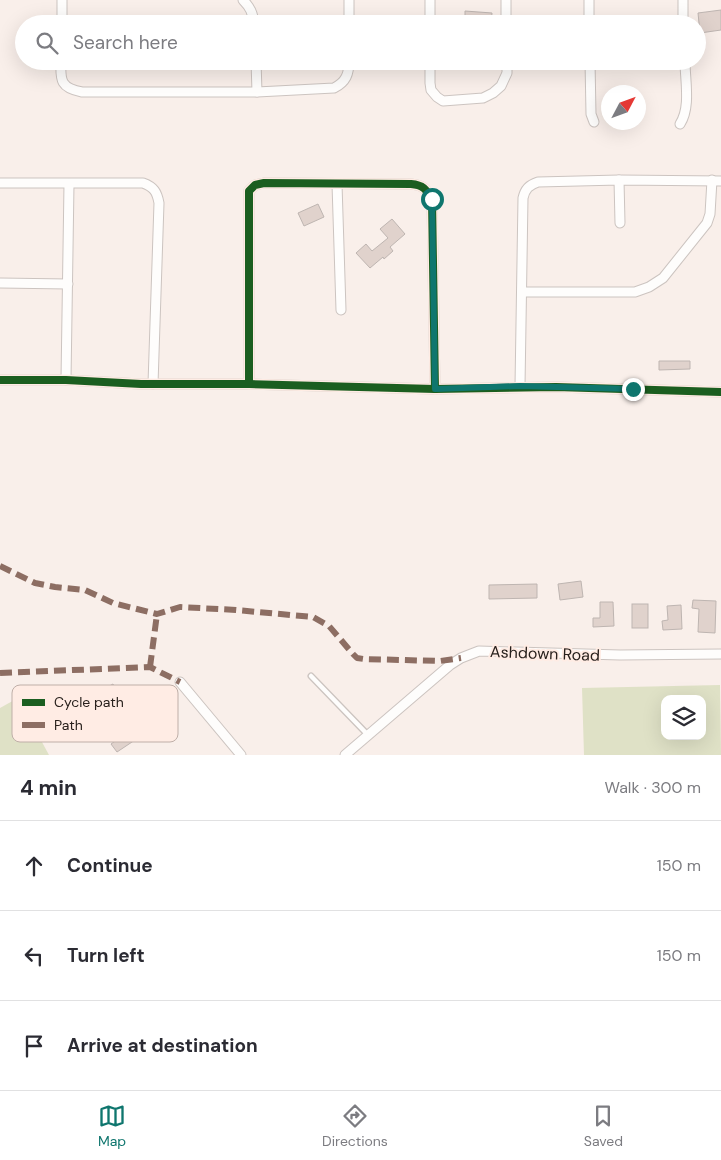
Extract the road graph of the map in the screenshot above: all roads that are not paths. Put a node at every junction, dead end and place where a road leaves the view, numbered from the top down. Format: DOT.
graph roads {
  1 [pos="62,0"];
  2 [pos="243,0"];
  3 [pos="349,0"];
  4 [pos="430,0"];
  5 [pos="506,0"];
  6 [pos="589,0"];
  7 [pos="683,0"];
  8 [pos="62,15"];
  9 [pos="253,15"];
  10 [pos="349,15"];
  11 [pos="430,15"];
  12 [pos="506,15"];
  13 [pos="589,15"];
  14 [pos="683,15"];
  15 [pos="60,70"];
  16 [pos="257,70"];
  17 [pos="349,70"];
  18 [pos="430,70"];
  19 [pos="507,70"];
  20 [pos="590,70"];
  21 [pos="685,70"];
  22 [pos="258,92"];
  23 [pos="594,122"];
  24 [pos="680,124"];
  25 [pos="619,180"];
  26 [pos="717,180"];
  27 [pos="0,183"];
  28 [pos="69,184"];
  29 [pos="337,184"];
  30 [pos="620,223"];
  31 [pos="0,283"];
  32 [pos="68,284"];
  33 [pos="522,292"];
  34 [pos="341,310"];
  35 [pos="0,380"];
  36 [pos="66,380"];
  37 [pos="153,384"];
  38 [pos="249,384"];
  39 [pos="520,386"];
  40 [pos="435,389"];
  41 [pos="721,392"];
  42 [pos="721,654"];
  43 [pos="311,676"];
  44 [pos="180,682"];
  45 [pos="368,735"];
  46 [pos="242,755"];
  47 [pos="345,755"];
  1 -- 8 [label="street"];
  2 -- 9 [label="street"];
  3 -- 10 [label="street"];
  4 -- 11 [label="street"];
  5 -- 12 [label="street"];
  6 -- 13 [label="street"];
  7 -- 14 [label="street"];
  15 -- 22 [label="street"];
  16 -- 22 [label="street"];
  17 -- 22 [label="street"];
  18 -- 19 [label="street"];
  20 -- 23 [label="street"];
  21 -- 24 [label="street"];
  25 -- 26 [label="street"];
  25 -- 30 [label="street"];
  25 -- 33 [label="street"];
  26 -- 33 [label="street"];
  27 -- 28 [label="street"];
  28 -- 32 [label="street"];
  28 -- 37 [label="street"];
  29 -- 34 [label="street"];
  29 -- 38 [label="street"];
  29 -- 40 [label="street"];
  31 -- 32 [label="street"];
  32 -- 36 [label="street"];
  33 -- 39 [label="street"];
  35 -- 36 [label="street"];
  36 -- 37 [label="street"];
  37 -- 38 [label="street"];
  38 -- 40 [label="street"];
  39 -- 40 [label="street"];
  39 -- 41 [label="street"];
  42 -- 45 [label="street, Ashdown Road"];
  43 -- 45 [label="lane"];
  44 -- 46 [label="street"];
  45 -- 47 [label="street, Ashdown Road"];
}
